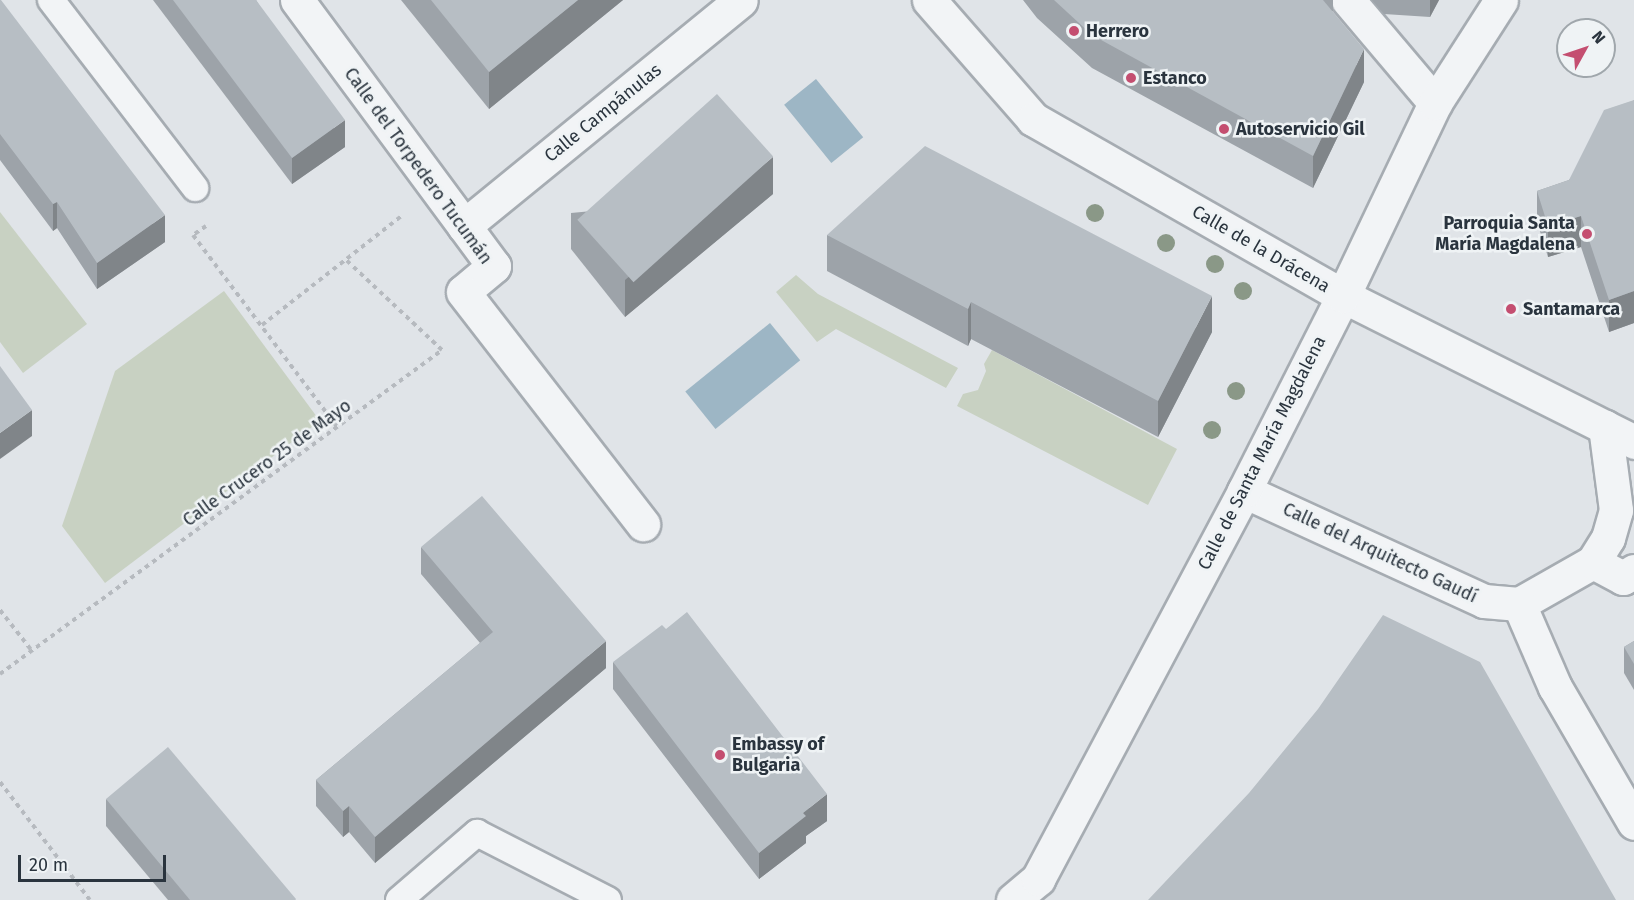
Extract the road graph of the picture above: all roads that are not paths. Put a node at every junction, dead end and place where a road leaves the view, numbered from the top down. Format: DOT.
graph roads {
  1 [pos="51,0"];
  2 [pos="297,0"];
  3 [pos="741,0"];
  4 [pos="929,0"];
  5 [pos="1348,0"];
  6 [pos="1501,0"];
  7 [pos="1435,103"];
  8 [pos="195,188"];
  9 [pos="464,226"];
  10 [pos="1343,296"];
  11 [pos="1605,427"];
  12 [pos="1634,442"];
  13 [pos="1244,491"];
  14 [pos="643,524"];
  15 [pos="1593,562"];
  16 [pos="1634,571"];
  17 [pos="1519,604"];
  18 [pos="1634,823"];
  19 [pos="1046,890"];
  20 [pos="399,900"];
  21 [pos="608,900"];
  22 [pos="1014,900"];
  1 -- 8 [label="lane"];
  2 -- 9 [label="street, Calle del Torpedero Tucumán"];
  3 -- 9 [label="street, Calle Campánulas"];
  4 -- 10 [label="street, Calle de la Drácena"];
  5 -- 7 [label="street"];
  6 -- 7 [label="street, Calle de Santa María Magdalena"];
  7 -- 10 [label="street, Calle de Santa María Magdalena"];
  9 -- 14 [label="street, Calle del Torpedero Tucumán"];
  10 -- 11 [label="street, Calle de la Drácena"];
  10 -- 13 [label="street, Calle de Santa María Magdalena"];
  11 -- 12 [label="street, Calle de la Drácena"];
  11 -- 15 [label="street"];
  13 -- 17 [label="street, Calle del Arquitecto Gaudí"];
  13 -- 19 [label="street, Calle de Santa María Magdalena"];
  15 -- 16 [label="street"];
  15 -- 17 [label="street"];
  17 -- 18 [label="street"];
  19 -- 22 [label="street, Calle de Santa María Magdalena"];
  20 -- 21 [label="lane"];
}
